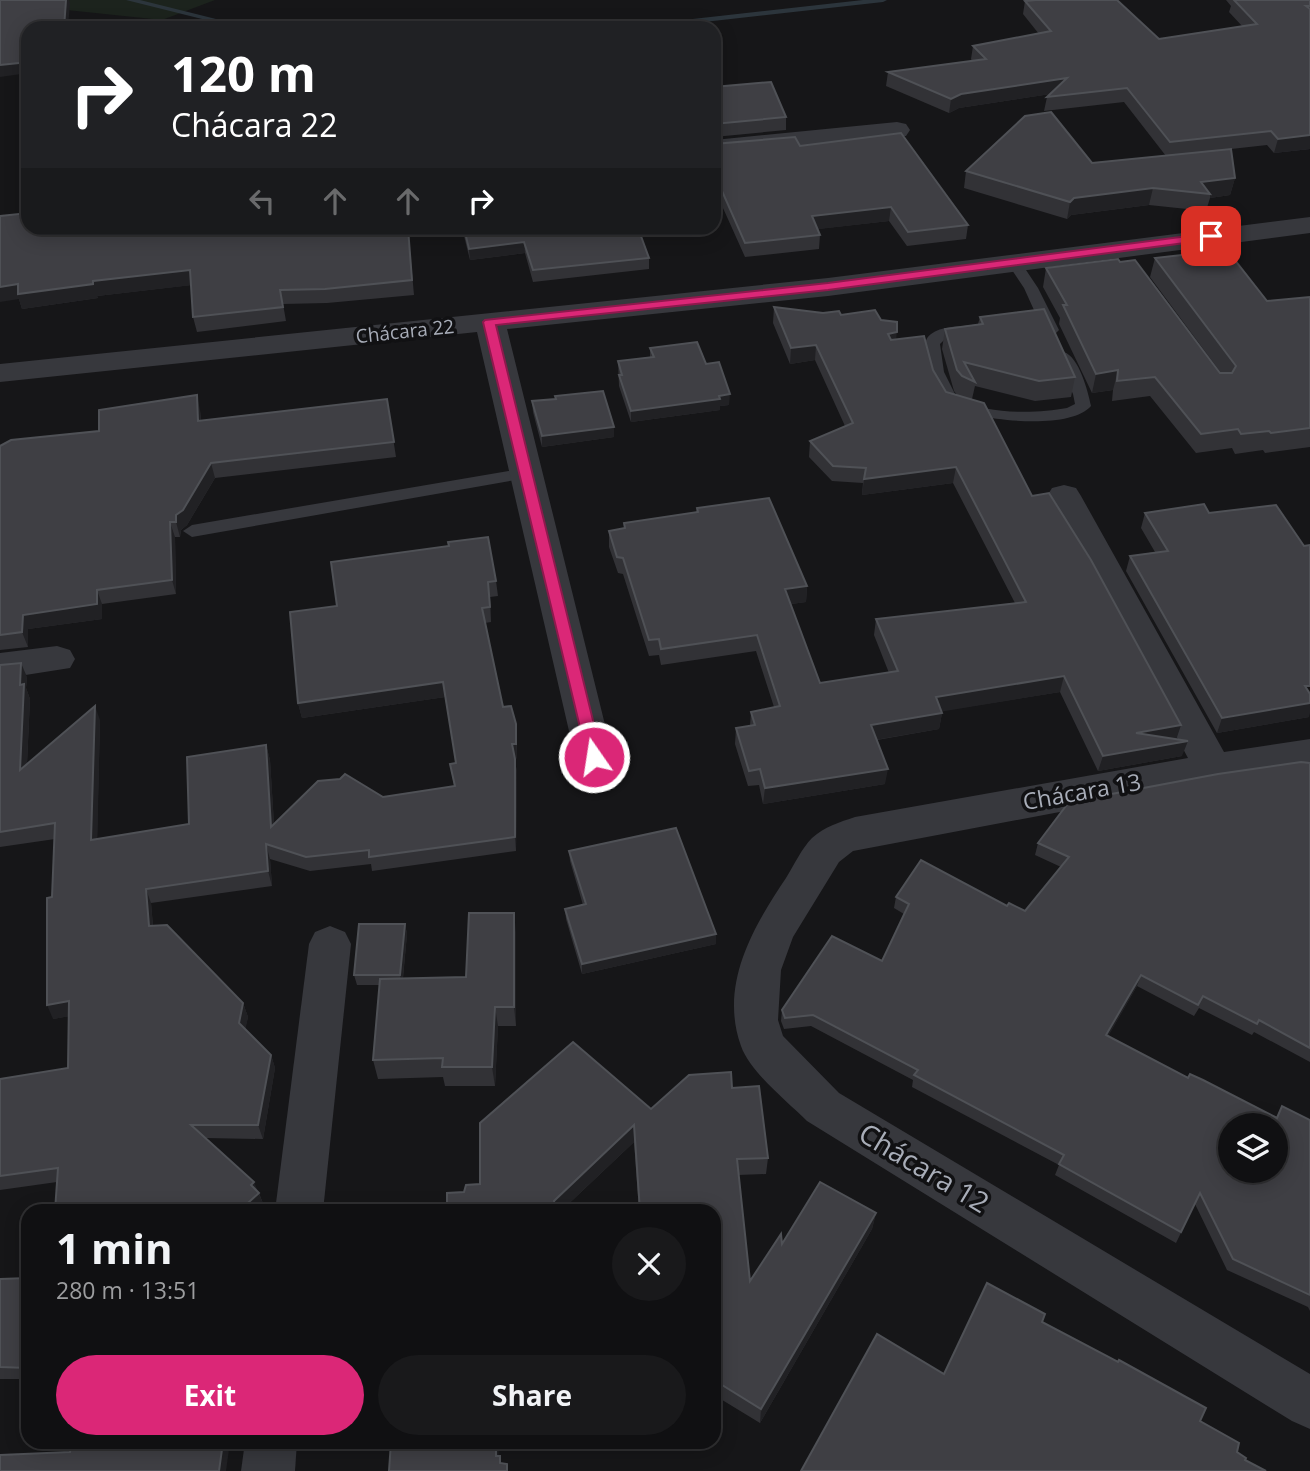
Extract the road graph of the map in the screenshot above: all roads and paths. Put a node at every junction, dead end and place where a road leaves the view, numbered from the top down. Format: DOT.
graph roads {
  1 [pos="897,130"];
  2 [pos="721,147"];
  3 [pos="1310,225"];
  4 [pos="1015,264"];
  5 [pos="489,322"];
  6 [pos="992,326"];
  7 [pos="0,373"];
  8 [pos="526,474"];
  9 [pos="1064,496"];
  10 [pos="192,531"];
  11 [pos="57,659"];
  12 [pos="0,666"];
  13 [pos="594,757"];
  14 [pos="1307,757"];
  15 [pos="1213,768"];
  16 [pos="855,833"];
  17 [pos="330,944"];
  18 [pos="300,1204"];
  19 [pos="1310,1403"];
  20 [pos="270,1449"];
  21 [pos="268,1471"];
  1 -- 2 [label="street"];
  3 -- 4 [label="street, Chácara 22"];
  4 -- 5 [label="street, Chácara 22"];
  4 -- 6 [label="lane"];
  5 -- 7 [label="street, Chácara 22"];
  5 -- 8 [label="street"];
  8 -- 10 [label="lane"];
  8 -- 13 [label="street"];
  9 -- 15 [label="street"];
  11 -- 12 [label="street"];
  14 -- 15 [label="street, Chácara 13"];
  15 -- 16 [label="street, Chácara 13"];
  16 -- 19 [label="street, Chácara 12"];
  17 -- 18 [label="street"];
  20 -- 21 [label="street"];
}
